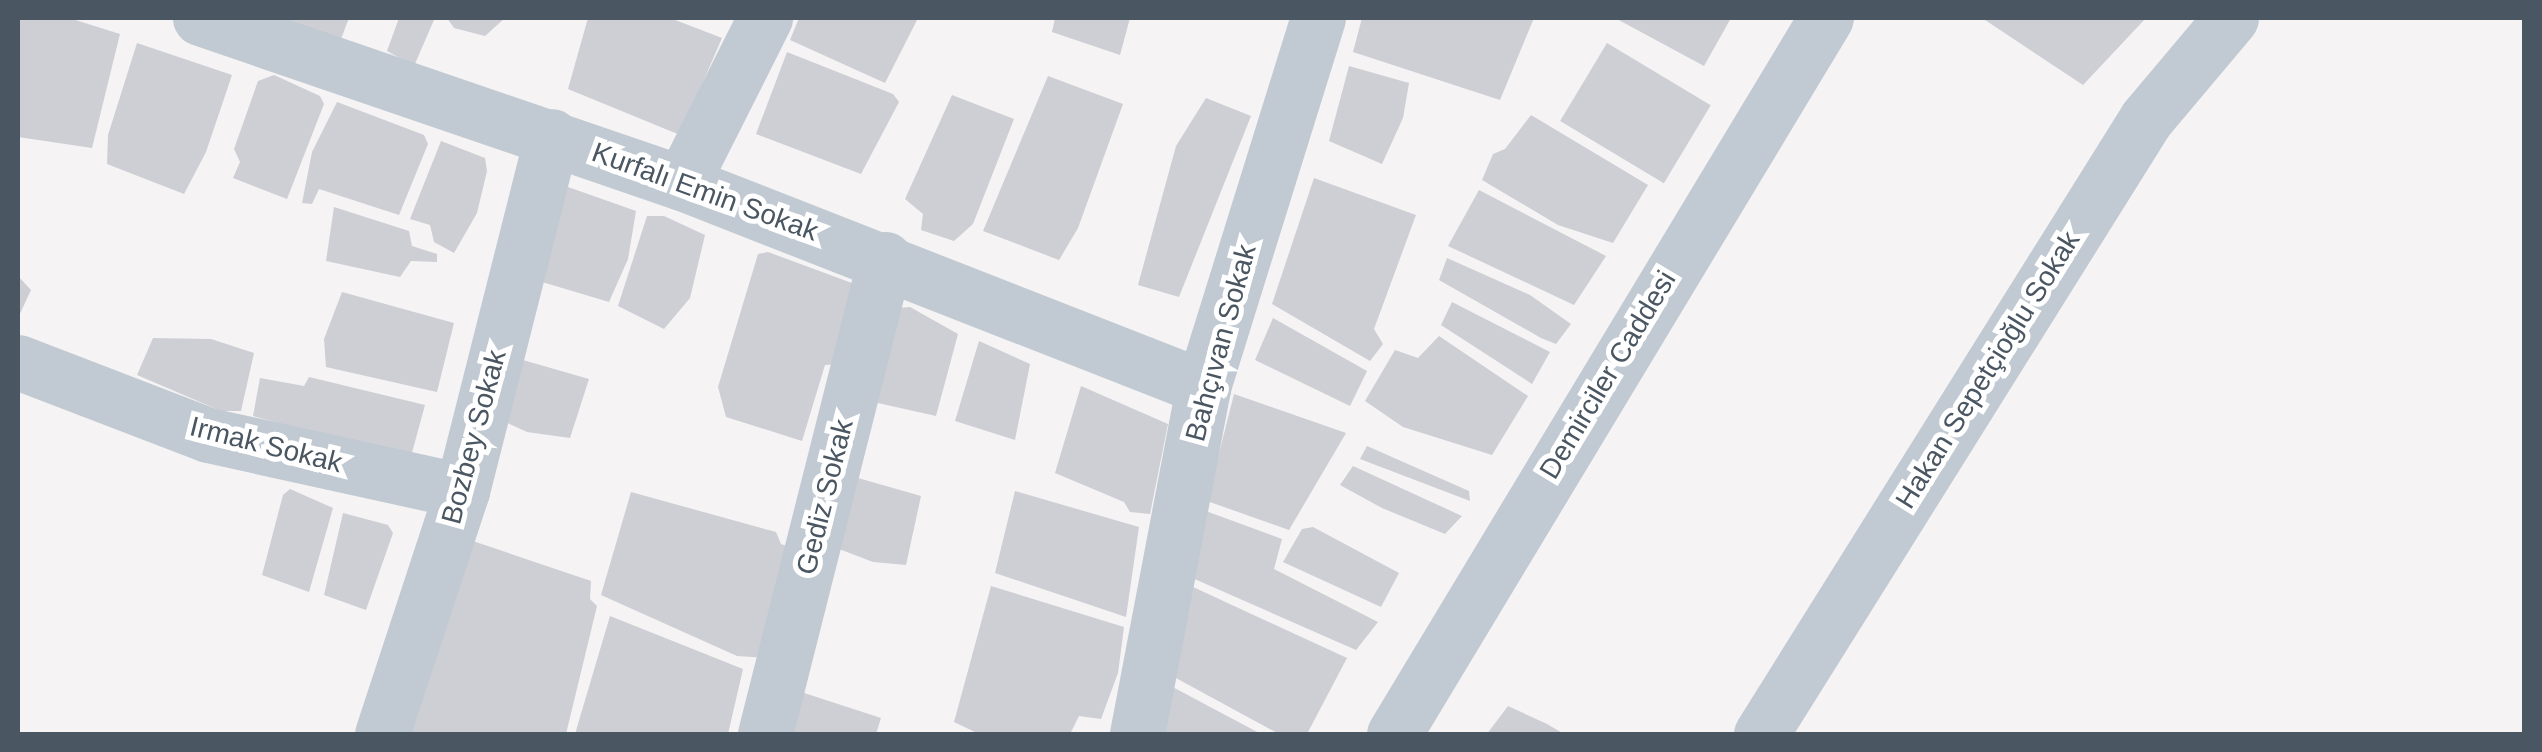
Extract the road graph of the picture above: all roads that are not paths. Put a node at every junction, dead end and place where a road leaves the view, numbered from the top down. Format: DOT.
graph roads {
  1 [pos="764,18"];
  2 [pos="1318,18"];
  3 [pos="1826,18"];
  4 [pos="2231,18"];
  5 [pos="233,22"];
  6 [pos="552,136"];
  7 [pos="682,184"];
  8 [pos="885,259"];
  9 [pos="18,362"];
  10 [pos="1203,387"];
  11 [pos="462,491"];
  12 [pos="382,734"];
  13 [pos="765,734"];
  14 [pos="1137,734"];
  15 [pos="1394,734"];
  16 [pos="1762,734"];
  1 -- 7 [label="street"];
  2 -- 10 [label="street, Bahçıvan Sokak"];
  3 -- 15 [label="street, Demirciler Caddesi"];
  4 -- 16 [label="street, Hakan Sepetçioğlu Sokak"];
  5 -- 6 [label="street, Kurfalı Emin Sokak"];
  6 -- 7 [label="street, Kurfalı Emin Sokak"];
  6 -- 11 [label="street, Bozbey Sokak"];
  7 -- 8 [label="street, Kurfalı Emin Sokak"];
  8 -- 10 [label="street, Kurfalı Emin Sokak"];
  8 -- 13 [label="street, Gediz Sokak"];
  9 -- 11 [label="street, Irmak Sokak"];
  10 -- 14 [label="street, Bahçıvan Sokak"];
  11 -- 12 [label="street, Bozbey Sokak"];
}
